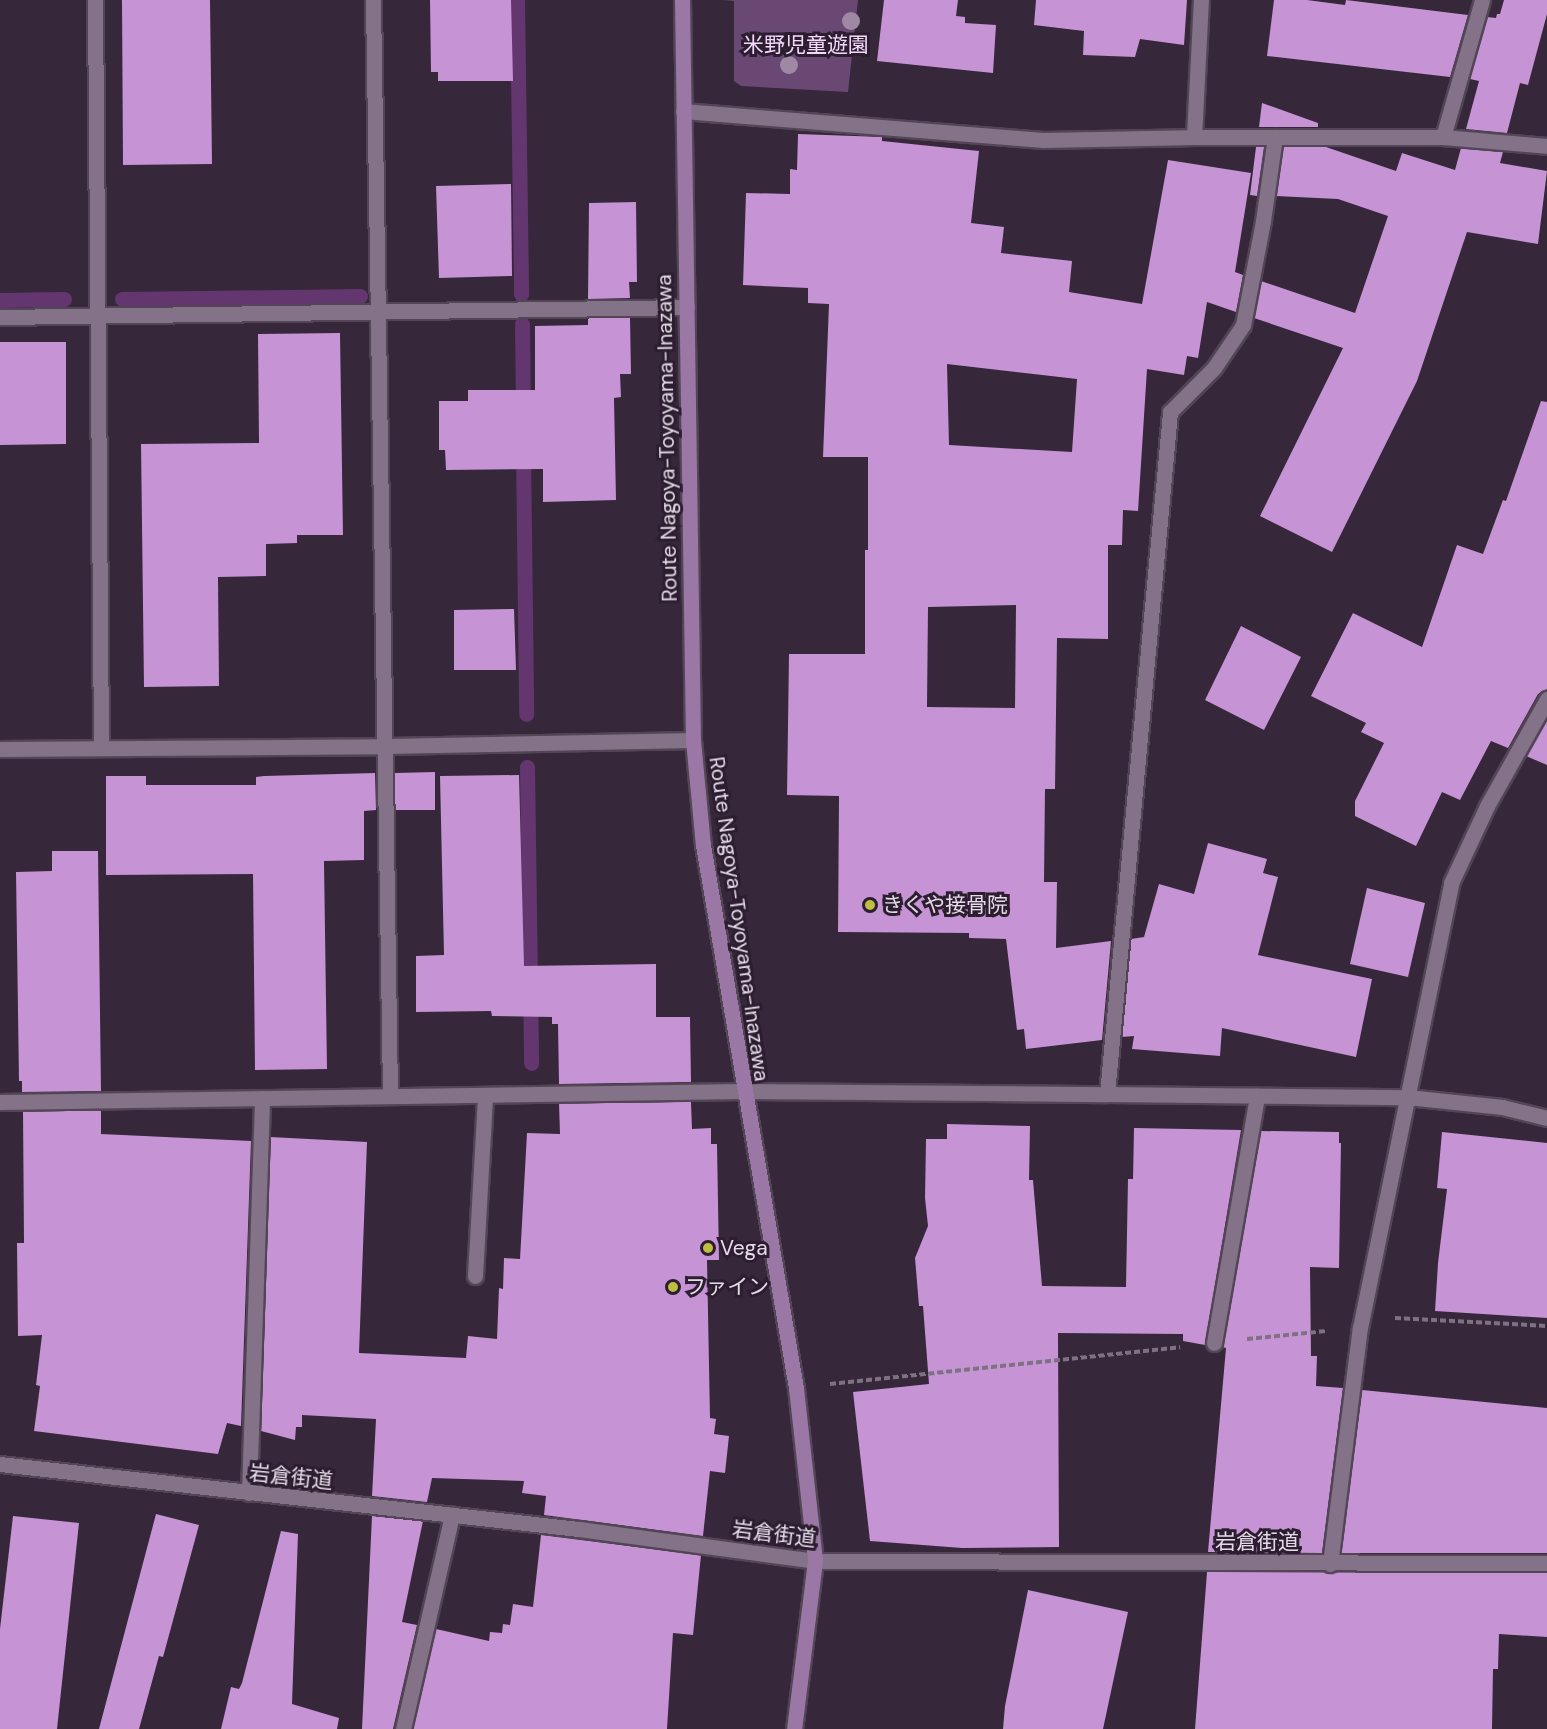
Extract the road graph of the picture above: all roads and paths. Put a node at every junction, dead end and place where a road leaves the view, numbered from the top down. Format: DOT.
graph roads {
  1 [pos="95,0"];
  2 [pos="374,0"];
  3 [pos="682,0"];
  4 [pos="1201,0"];
  5 [pos="1482,0"];
  6 [pos="683,111"];
  7 [pos="1194,137"];
  8 [pos="1275,137"];
  9 [pos="1443,137"];
  10 [pos="1547,146"];
  11 [pos="687,307"];
  12 [pos="379,312"];
  13 [pos="96,315"];
  14 [pos="0,317"];
  15 [pos="1547,699"];
  16 [pos="693,740"];
  17 [pos="386,746"];
  18 [pos="101,747"];
  19 [pos="0,749"];
  20 [pos="743,1091"];
  21 [pos="1107,1094"];
  22 [pos="485,1095"];
  23 [pos="390,1096"];
  24 [pos="1257,1096"];
  25 [pos="1407,1097"];
  26 [pos="262,1098"];
  27 [pos="0,1102"];
  28 [pos="1547,1118"];
  29 [pos="475,1276"];
  30 [pos="1361,1322"];
  31 [pos="1547,1326"];
  32 [pos="1214,1343"];
  33 [pos="796,1388"];
  34 [pos="0,1464"];
  35 [pos="249,1493"];
  36 [pos="452,1515"];
  37 [pos="815,1561"];
  38 [pos="1547,1563"];
  39 [pos="1330,1564"];
  40 [pos="403,1729"];
  41 [pos="794,1729"];
  1 -- 13 [label="street"];
  2 -- 12 [label="street"];
  3 -- 6 [label="main road, Route Nagoya-Toyoyama-Inazawa"];
  4 -- 7 [label="street"];
  5 -- 9 [label="street"];
  6 -- 7 [label="street"];
  6 -- 11 [label="main road, Route Nagoya-Toyoyama-Inazawa"];
  7 -- 8 [label="street"];
  8 -- 9 [label="street"];
  8 -- 21 [label="street"];
  9 -- 10 [label="street"];
  11 -- 12 [label="street"];
  11 -- 16 [label="main road, Route Nagoya-Toyoyama-Inazawa"];
  12 -- 13 [label="street"];
  12 -- 17 [label="street"];
  13 -- 14 [label="street"];
  13 -- 18 [label="street"];
  15 -- 25 [label="street"];
  16 -- 17 [label="street"];
  16 -- 20 [label="main road, Route Nagoya-Toyoyama-Inazawa"];
  17 -- 18 [label="street"];
  17 -- 23 [label="street"];
  18 -- 19 [label="street"];
  20 -- 21 [label="street"];
  20 -- 22 [label="street"];
  20 -- 33 [label="main road, Route Nagoya-Toyoyama-Inazawa"];
  21 -- 24 [label="street"];
  22 -- 23 [label="street"];
  22 -- 29 [label="street"];
  23 -- 26 [label="street"];
  24 -- 25 [label="street"];
  24 -- 32 [label="street"];
  25 -- 28 [label="street"];
  25 -- 30 [label="street"];
  26 -- 27 [label="street"];
  26 -- 35 [label="street"];
  30 -- 31 [label="path"];
  30 -- 32 [label="path"];
  30 -- 39 [label="street"];
  32 -- 33 [label="path"];
  33 -- 37 [label="main road, Route Nagoya-Toyoyama-Inazawa"];
  34 -- 35 [label="street, 岩倉街道"];
  35 -- 36 [label="street, 岩倉街道"];
  36 -- 37 [label="street, 岩倉街道"];
  36 -- 40 [label="street"];
  37 -- 39 [label="street, 岩倉街道"];
  37 -- 41 [label="main road, Route Nagoya-Toyoyama-Inazawa"];
  38 -- 39 [label="street, 岩倉街道"];
}
